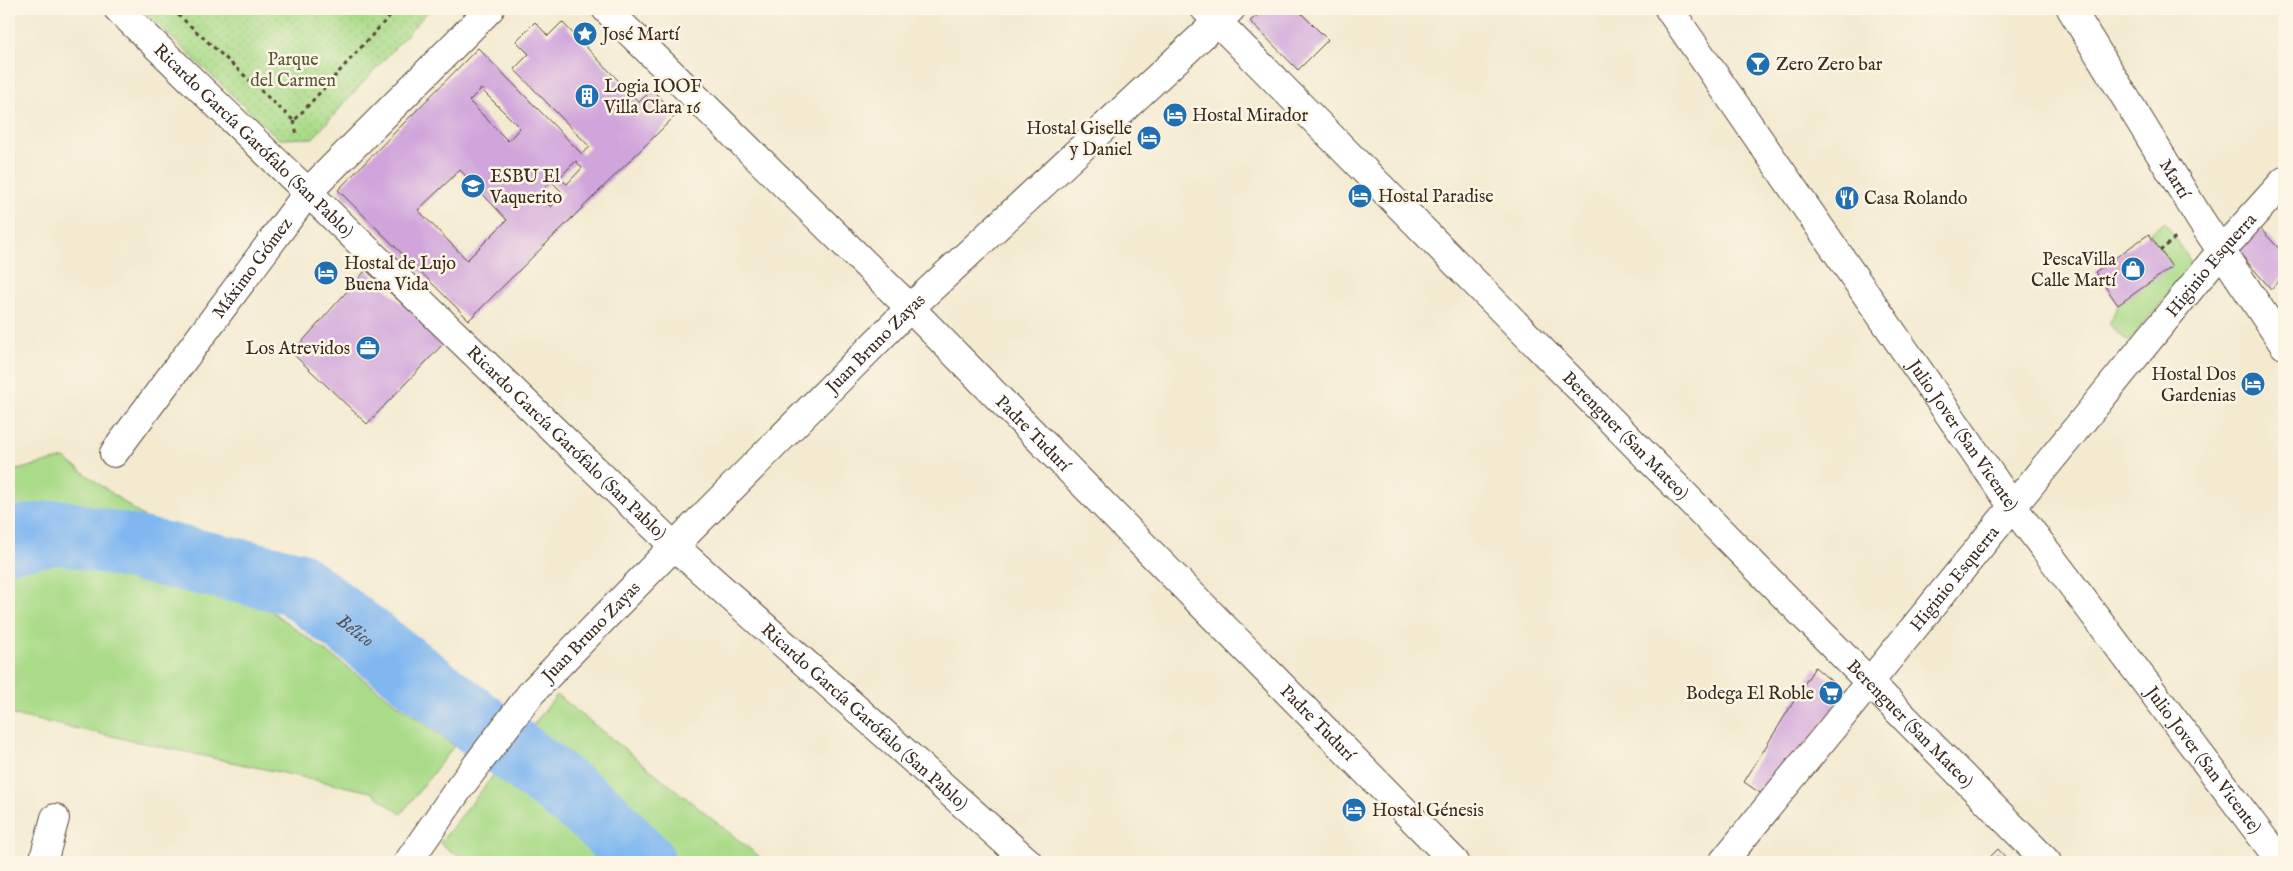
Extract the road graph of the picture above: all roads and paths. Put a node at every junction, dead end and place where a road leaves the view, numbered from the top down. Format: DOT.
graph roads {
  1 [pos="118,9"];
  2 [pos="172,9"];
  3 [pos="396,9"];
  4 [pos="490,9"];
  5 [pos="606,9"];
  6 [pos="1669,9"];
  7 [pos="2071,9"];
  8 [pos="1218,13"];
  9 [pos="2284,181"];
  10 [pos="309,192"];
  11 [pos="2221,251"];
  12 [pos="910,308"];
  13 [pos="2284,345"];
  14 [pos="114,453"];
  15 [pos="2012,507"];
  16 [pos="674,546"];
  17 [pos="1869,683"];
  18 [pos="56,818"];
  19 [pos="2272,850"];
  20 [pos="43,862"];
  21 [pos="408,862"];
  22 [pos="1028,862"];
  23 [pos="1455,862"];
  24 [pos="1723,862"];
  25 [pos="2047,862"];
  1 -- 10 [label="street, Ricardo García Garófalo (San Pablo)"];
  2 -- 3 [label="path"];
  4 -- 10 [label="street, Máximo Gómez"];
  5 -- 12 [label="street, Padre Tudurí"];
  6 -- 15 [label="street, Julio Jover (San Vicente)"];
  7 -- 11 [label="street, Martí"];
  8 -- 12 [label="street, Juan Bruno Zayas"];
  8 -- 17 [label="street, Berenguer (San Mateo)"];
  9 -- 11 [label="street, Higinio Esquerra"];
  10 -- 14 [label="street, Máximo Gómez"];
  10 -- 16 [label="street, Ricardo García Garófalo (San Pablo)"];
  11 -- 13 [label="street, Martí"];
  11 -- 15 [label="street, Higinio Esquerra"];
  12 -- 16 [label="street, Juan Bruno Zayas"];
  12 -- 23 [label="street, Padre Tudurí"];
  15 -- 17 [label="street, Higinio Esquerra"];
  15 -- 19 [label="street, Julio Jover (San Vicente)"];
  16 -- 21 [label="street, Juan Bruno Zayas"];
  16 -- 22 [label="street, Ricardo García Garófalo (San Pablo)"];
  17 -- 24 [label="street, Higinio Esquerra"];
  17 -- 25 [label="street, Berenguer (San Mateo)"];
  18 -- 20 [label="street"];
}
